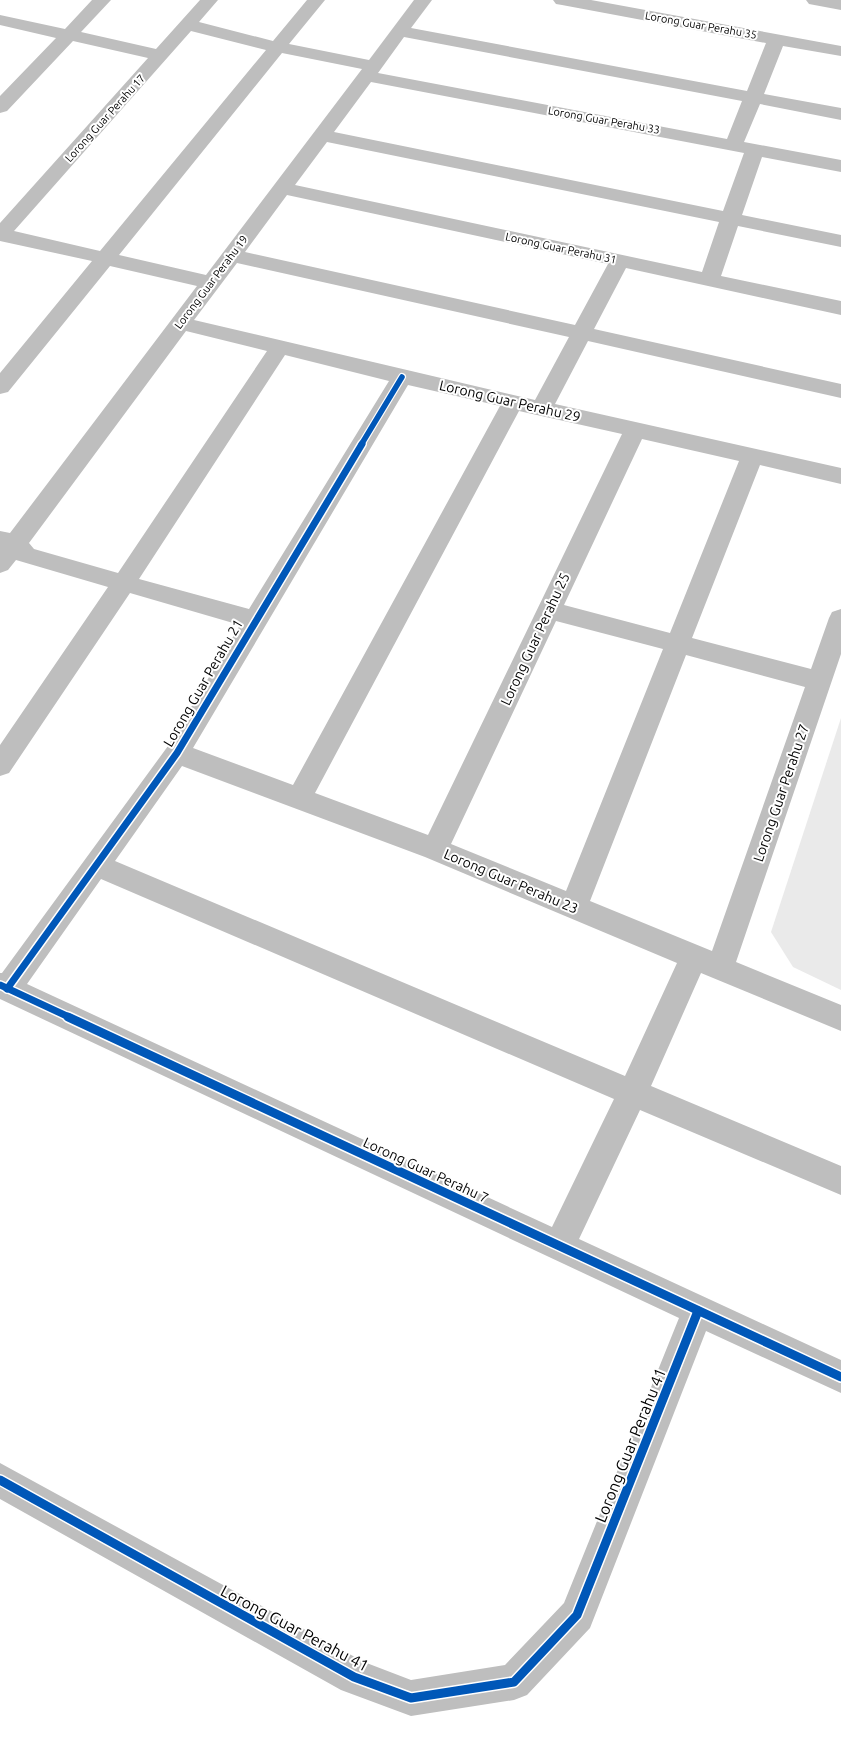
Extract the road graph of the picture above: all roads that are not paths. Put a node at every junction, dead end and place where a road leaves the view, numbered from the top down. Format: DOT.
graph roads {
  1 [pos="102,0"];
  2 [pos="209,0"];
  3 [pos="316,0"];
  4 [pos="423,0"];
  5 [pos="562,0"];
  6 [pos="815,0"];
  7 [pos="841,5"];
  8 [pos="0,20"];
  9 [pos="187,25"];
  10 [pos="400,31"];
  11 [pos="68,36"];
  12 [pos="776,39"];
  13 [pos="839,46"];
  14 [pos="277,47"];
  15 [pos="160,55"];
  16 [pos="370,71"];
  17 [pos="754,98"];
  18 [pos="0,107"];
  19 [pos="841,114"];
  20 [pos="322,135"];
  21 [pos="734,144"];
  22 [pos="755,149"];
  23 [pos="841,166"];
  24 [pos="282,188"];
  25 [pos="730,219"];
  26 [pos="1,234"];
  27 [pos="841,241"];
  28 [pos="231,255"];
  29 [pos="105,258"];
  30 [pos="620,260"];
  31 [pos="709,280"];
  32 [pos="211,283"];
  33 [pos="841,308"];
  34 [pos="180,323"];
  35 [pos="582,333"];
  36 [pos="280,347"];
  37 [pos="402,377"];
  38 [pos="0,387"];
  39 [pos="841,391"];
  40 [pos="513,402"];
  41 [pos="542,408"];
  42 [pos="635,430"];
  43 [pos="752,456"];
  44 [pos="841,476"];
  45 [pos="8,541"];
  46 [pos="0,564"];
  47 [pos="124,583"];
  48 [pos="549,610"];
  49 [pos="841,618"];
  50 [pos="254,620"];
  51 [pos="678,644"];
  52 [pos="819,681"];
  53 [pos="177,753"];
  54 [pos="0,766"];
  55 [pos="299,798"];
  56 [pos="435,849"];
  57 [pos="96,865"];
  58 [pos="574,907"];
  59 [pos="707,962"];
  60 [pos="4,987"];
  61 [pos="841,1018"];
  62 [pos="633,1092"];
  63 [pos="841,1181"];
  64 [pos="559,1246"];
  65 [pos="698,1310"];
  66 [pos="841,1377"];
  67 [pos="0,1480"];
  1 -- 11 [label="street"];
  2 -- 9 [label="street, Lorong Guar Perahu 17"];
  3 -- 14 [label="street"];
  4 -- 10 [label="street, Lorong Guar Perahu 19"];
  5 -- 12 [label="street, Lorong Guar Perahu 35"];
  6 -- 7 [label="street"];
  8 -- 11 [label="street"];
  9 -- 14 [label="street, Lorong Guar Perahu 33"];
  9 -- 15 [label="street, Lorong Guar Perahu 17"];
  10 -- 16 [label="street, Lorong Guar Perahu 19"];
  10 -- 17 [label="street"];
  11 -- 15 [label="street"];
  11 -- 18 [label="street"];
  12 -- 13 [label="street, Lorong Guar Perahu 35"];
  12 -- 17 [label="street"];
  14 -- 16 [label="street, Lorong Guar Perahu 33"];
  14 -- 29 [label="street"];
  15 -- 26 [label="street, Lorong Guar Perahu 17"];
  16 -- 20 [label="street, Lorong Guar Perahu 19"];
  16 -- 21 [label="street, Lorong Guar Perahu 33"];
  17 -- 19 [label="street"];
  17 -- 21 [label="street"];
  20 -- 24 [label="street, Lorong Guar Perahu 19"];
  20 -- 25 [label="street"];
  21 -- 22 [label="street, Lorong Guar Perahu 33"];
  22 -- 23 [label="street, Lorong Guar Perahu 33"];
  22 -- 25 [label="street"];
  24 -- 28 [label="street, Lorong Guar Perahu 19"];
  24 -- 30 [label="street, Lorong Guar Perahu 31"];
  25 -- 27 [label="street"];
  25 -- 31 [label="street"];
  26 -- 29 [label="street"];
  28 -- 32 [label="street, Lorong Guar Perahu 19"];
  28 -- 35 [label="street"];
  29 -- 32 [label="street"];
  29 -- 38 [label="street"];
  30 -- 31 [label="street, Lorong Guar Perahu 31"];
  30 -- 35 [label="street"];
  31 -- 33 [label="street, Lorong Guar Perahu 31"];
  32 -- 34 [label="street, Lorong Guar Perahu 19"];
  34 -- 36 [label="street, Lorong Guar Perahu 29"];
  34 -- 45 [label="street, Lorong Guar Perahu 19"];
  35 -- 39 [label="street"];
  35 -- 41 [label="street"];
  36 -- 37 [label="street, Lorong Guar Perahu 29"];
  36 -- 47 [label="street"];
  37 -- 40 [label="street, Lorong Guar Perahu 29"];
  37 -- 50 [label="street, Lorong Guar Perahu 21"];
  40 -- 41 [label="street, Lorong Guar Perahu 29"];
  40 -- 55 [label="street"];
  41 -- 42 [label="street, Lorong Guar Perahu 29"];
  42 -- 43 [label="street, Lorong Guar Perahu 29"];
  42 -- 48 [label="street, Lorong Guar Perahu 25"];
  43 -- 44 [label="street, Lorong Guar Perahu 29"];
  43 -- 51 [label="street"];
  45 -- 46 [label="street, Lorong Guar Perahu 19"];
  45 -- 47 [label="street"];
  47 -- 50 [label="street"];
  47 -- 54 [label="street"];
  48 -- 51 [label="street"];
  48 -- 56 [label="street, Lorong Guar Perahu 25"];
  49 -- 52 [label="street, Lorong Guar Perahu 27"];
  50 -- 53 [label="street, Lorong Guar Perahu 21"];
  51 -- 52 [label="street"];
  51 -- 58 [label="street"];
  52 -- 59 [label="street, Lorong Guar Perahu 27"];
  53 -- 55 [label="street, Lorong Guar Perahu 23"];
  53 -- 57 [label="street, Lorong Guar Perahu 21"];
  55 -- 56 [label="street, Lorong Guar Perahu 23"];
  56 -- 58 [label="street, Lorong Guar Perahu 23"];
  57 -- 60 [label="street, Lorong Guar Perahu 21"];
  57 -- 62 [label="street"];
  58 -- 59 [label="street, Lorong Guar Perahu 23"];
  59 -- 61 [label="street, Lorong Guar Perahu 23"];
  59 -- 62 [label="street, Lorong Guar Perahu 27"];
  60 -- 64 [label="street, Lorong Guar Perahu 7"];
  62 -- 63 [label="street"];
  62 -- 64 [label="street, Lorong Guar Perahu 27"];
  64 -- 65 [label="street, Lorong Guar Perahu 7"];
  65 -- 66 [label="street, Lorong Guar Perahu 7"];
  65 -- 67 [label="street, Lorong Guar Perahu 41"];
}
